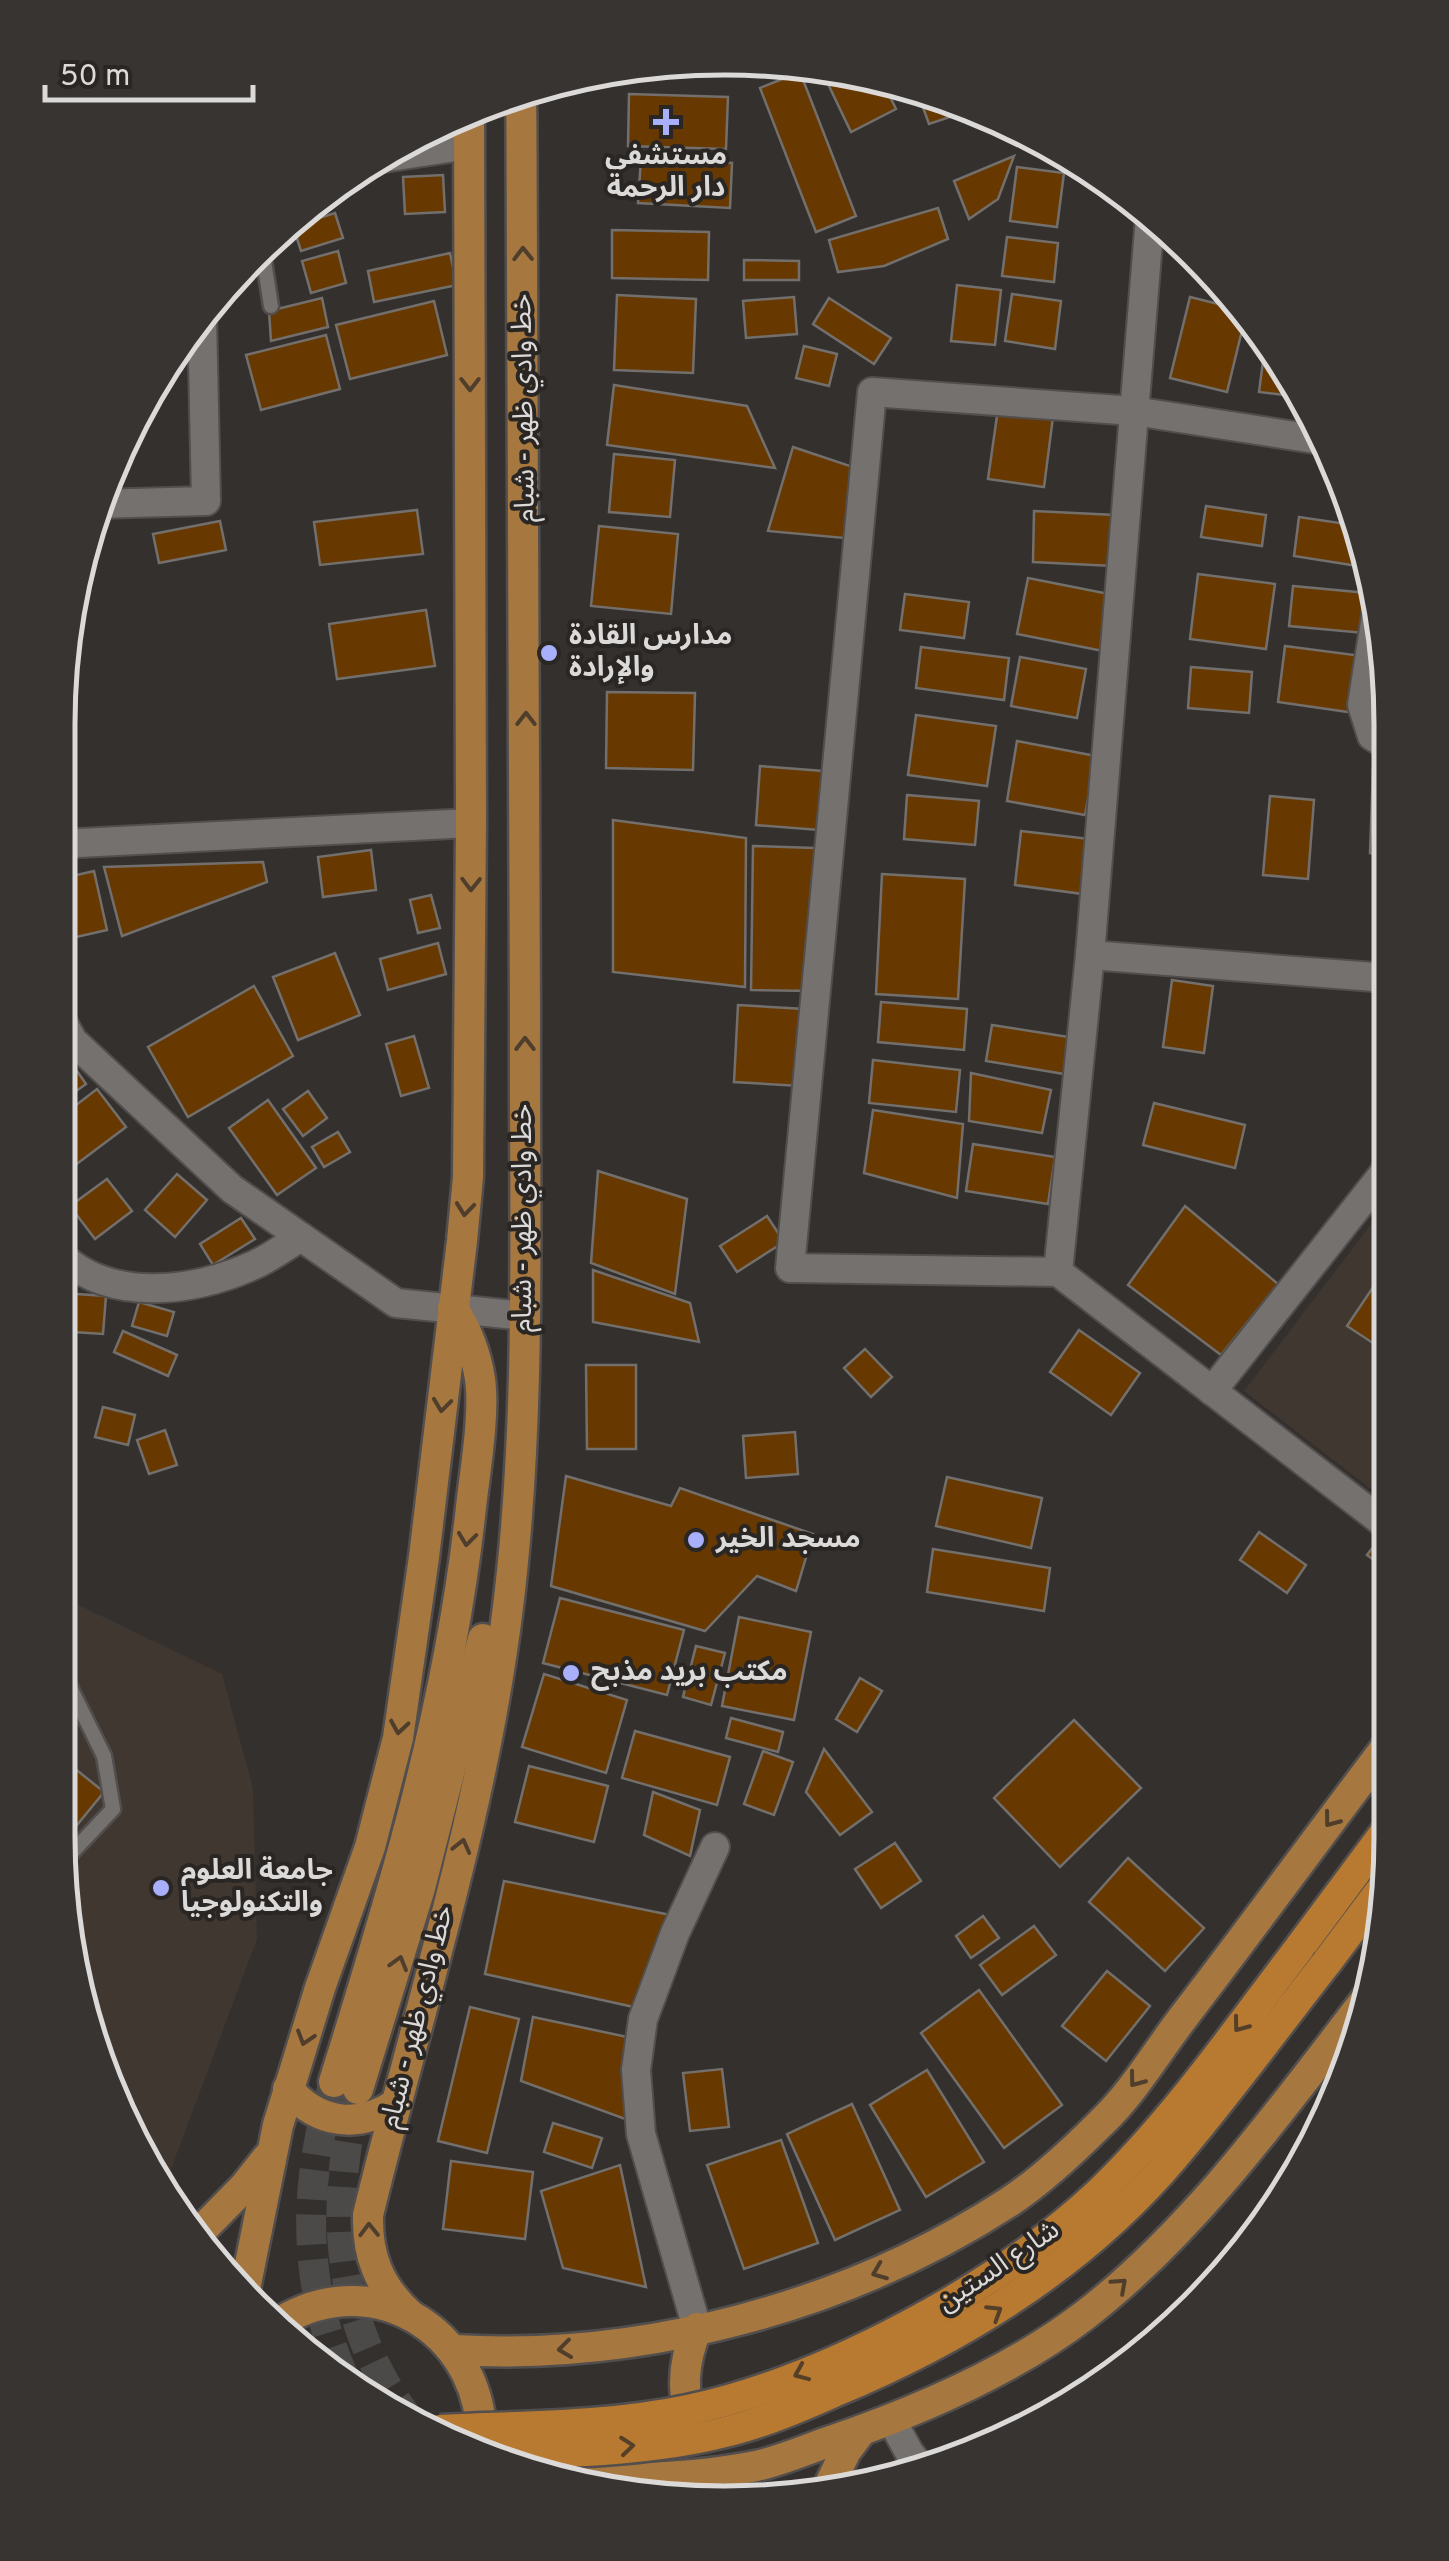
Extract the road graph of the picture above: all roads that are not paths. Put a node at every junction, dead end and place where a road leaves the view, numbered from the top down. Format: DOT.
graph roads {
  1 [pos="521,107"];
  2 [pos="468,128"];
  3 [pos="468,145"];
  4 [pos="417,153"];
  5 [pos="1154,237"];
  6 [pos="265,265"];
  7 [pos="271,306"];
  8 [pos="202,338"];
  9 [pos="1134,411"];
  10 [pos="1307,438"];
  11 [pos="527,482"];
  12 [pos="471,485"];
  13 [pos="114,504"];
  14 [pos="1370,655"];
  15 [pos="1374,737"];
  16 [pos="471,823"];
  17 [pos="75,843"];
  18 [pos="1090,956"];
  19 [pos="1374,977"];
  20 [pos="75,1044"];
  21 [pos="1374,1186"];
  22 [pos="301,1237"];
  23 [pos="75,1264"];
  24 [pos="1058,1272"];
  25 [pos="453,1308"];
  26 [pos="525,1316"];
  27 [pos="1212,1391"];
  28 [pos="1374,1515"];
  29 [pos="75,1697"];
  30 [pos="1374,1763"];
  31 [pos="715,1846"];
  32 [pos="75,1848"];
  33 [pos="1374,1848"];
  34 [pos="1370,1905"];
  35 [pos="1345,2029"];
  36 [pos="288,2090"];
  37 [pos="396,2104"];
  38 [pos="272,2152"];
  39 [pos="205,2227"];
  40 [pos="247,2277"];
  41 [pos="409,2314"];
  42 [pos="288,2318"];
  43 [pos="697,2328"];
  44 [pos="454,2350"];
  45 [pos="892,2421"];
  46 [pos="459,2429"];
  47 [pos="862,2431"];
  48 [pos="480,2439"];
  49 [pos="520,2453"];
  50 [pos="913,2458"];
  51 [pos="726,2470"];
  52 [pos="834,2476"];
  53 [pos="626,2478"];
  11 -- 1 [label="main road, خط وادي ظهر - شبام, one-way"];
  2 -- 3 [label="main road, خط وادي ظهر - شبام"];
  3 -- 4 [label="street"];
  3 -- 12 [label="main road, خط وادي ظهر - شبام, one-way"];
  5 -- 9 [label="street"];
  6 -- 7 [label="lane"];
  8 -- 13 [label="street"];
  9 -- 10 [label="street"];
  9 -- 18 [label="street"];
  9 -- 24 [label="street"];
  11 -- 12 [label="main road"];
  26 -- 11 [label="main road, خط وادي ظهر - شبام, one-way"];
  12 -- 16 [label="main road, خط وادي ظهر - شبام"];
  14 -- 15 [label="street"];
  16 -- 17 [label="street"];
  16 -- 25 [label="main road, خط وادي ظهر - شبام, one-way"];
  18 -- 19 [label="street"];
  18 -- 24 [label="street"];
  20 -- 22 [label="street"];
  21 -- 27 [label="street"];
  22 -- 23 [label="street"];
  22 -- 25 [label="street"];
  24 -- 27 [label="street"];
  25 -- 26 [label="street"];
  25 -- 26 [label="main road, one-way"];
  25 -- 36 [label="main road, خط وادي ظهر - شبام, one-way"];
  37 -- 26 [label="main road, خط وادي ظهر - شبام, one-way"];
  27 -- 28 [label="street"];
  29 -- 32 [label="lane"];
  30 -- 43 [label="main road, شارع الستين, one-way"];
  31 -- 43 [label="street"];
  33 -- 46 [label="highway, شارع الستين, one-way, bridge"];
  49 -- 34 [label="highway, شارع الستين, one-way, bridge"];
  45 -- 35 [label="main road, one-way"];
  36 -- 37 [label="main road"];
  36 -- 38 [label="main road, خط وادي ظهر - شبام"];
  41 -- 37 [label="main road, خط وادي ظهر - شبام, one-way"];
  38 -- 39 [label="main road"];
  38 -- 40 [label="main road, خط وادي ظهر - شبام"];
  41 -- 42 [label="main road"];
  41 -- 44 [label="main road"];
  43 -- 44 [label="main road, شارع الستين, one-way"];
  43 -- 51 [label="main road"];
  44 -- 48 [label="main road"];
  45 -- 47 [label="main road"];
  45 -- 50 [label="street"];
  47 -- 51 [label="main road"];
  47 -- 52 [label="main road"];
  51 -- 53 [label="main road"];
}
